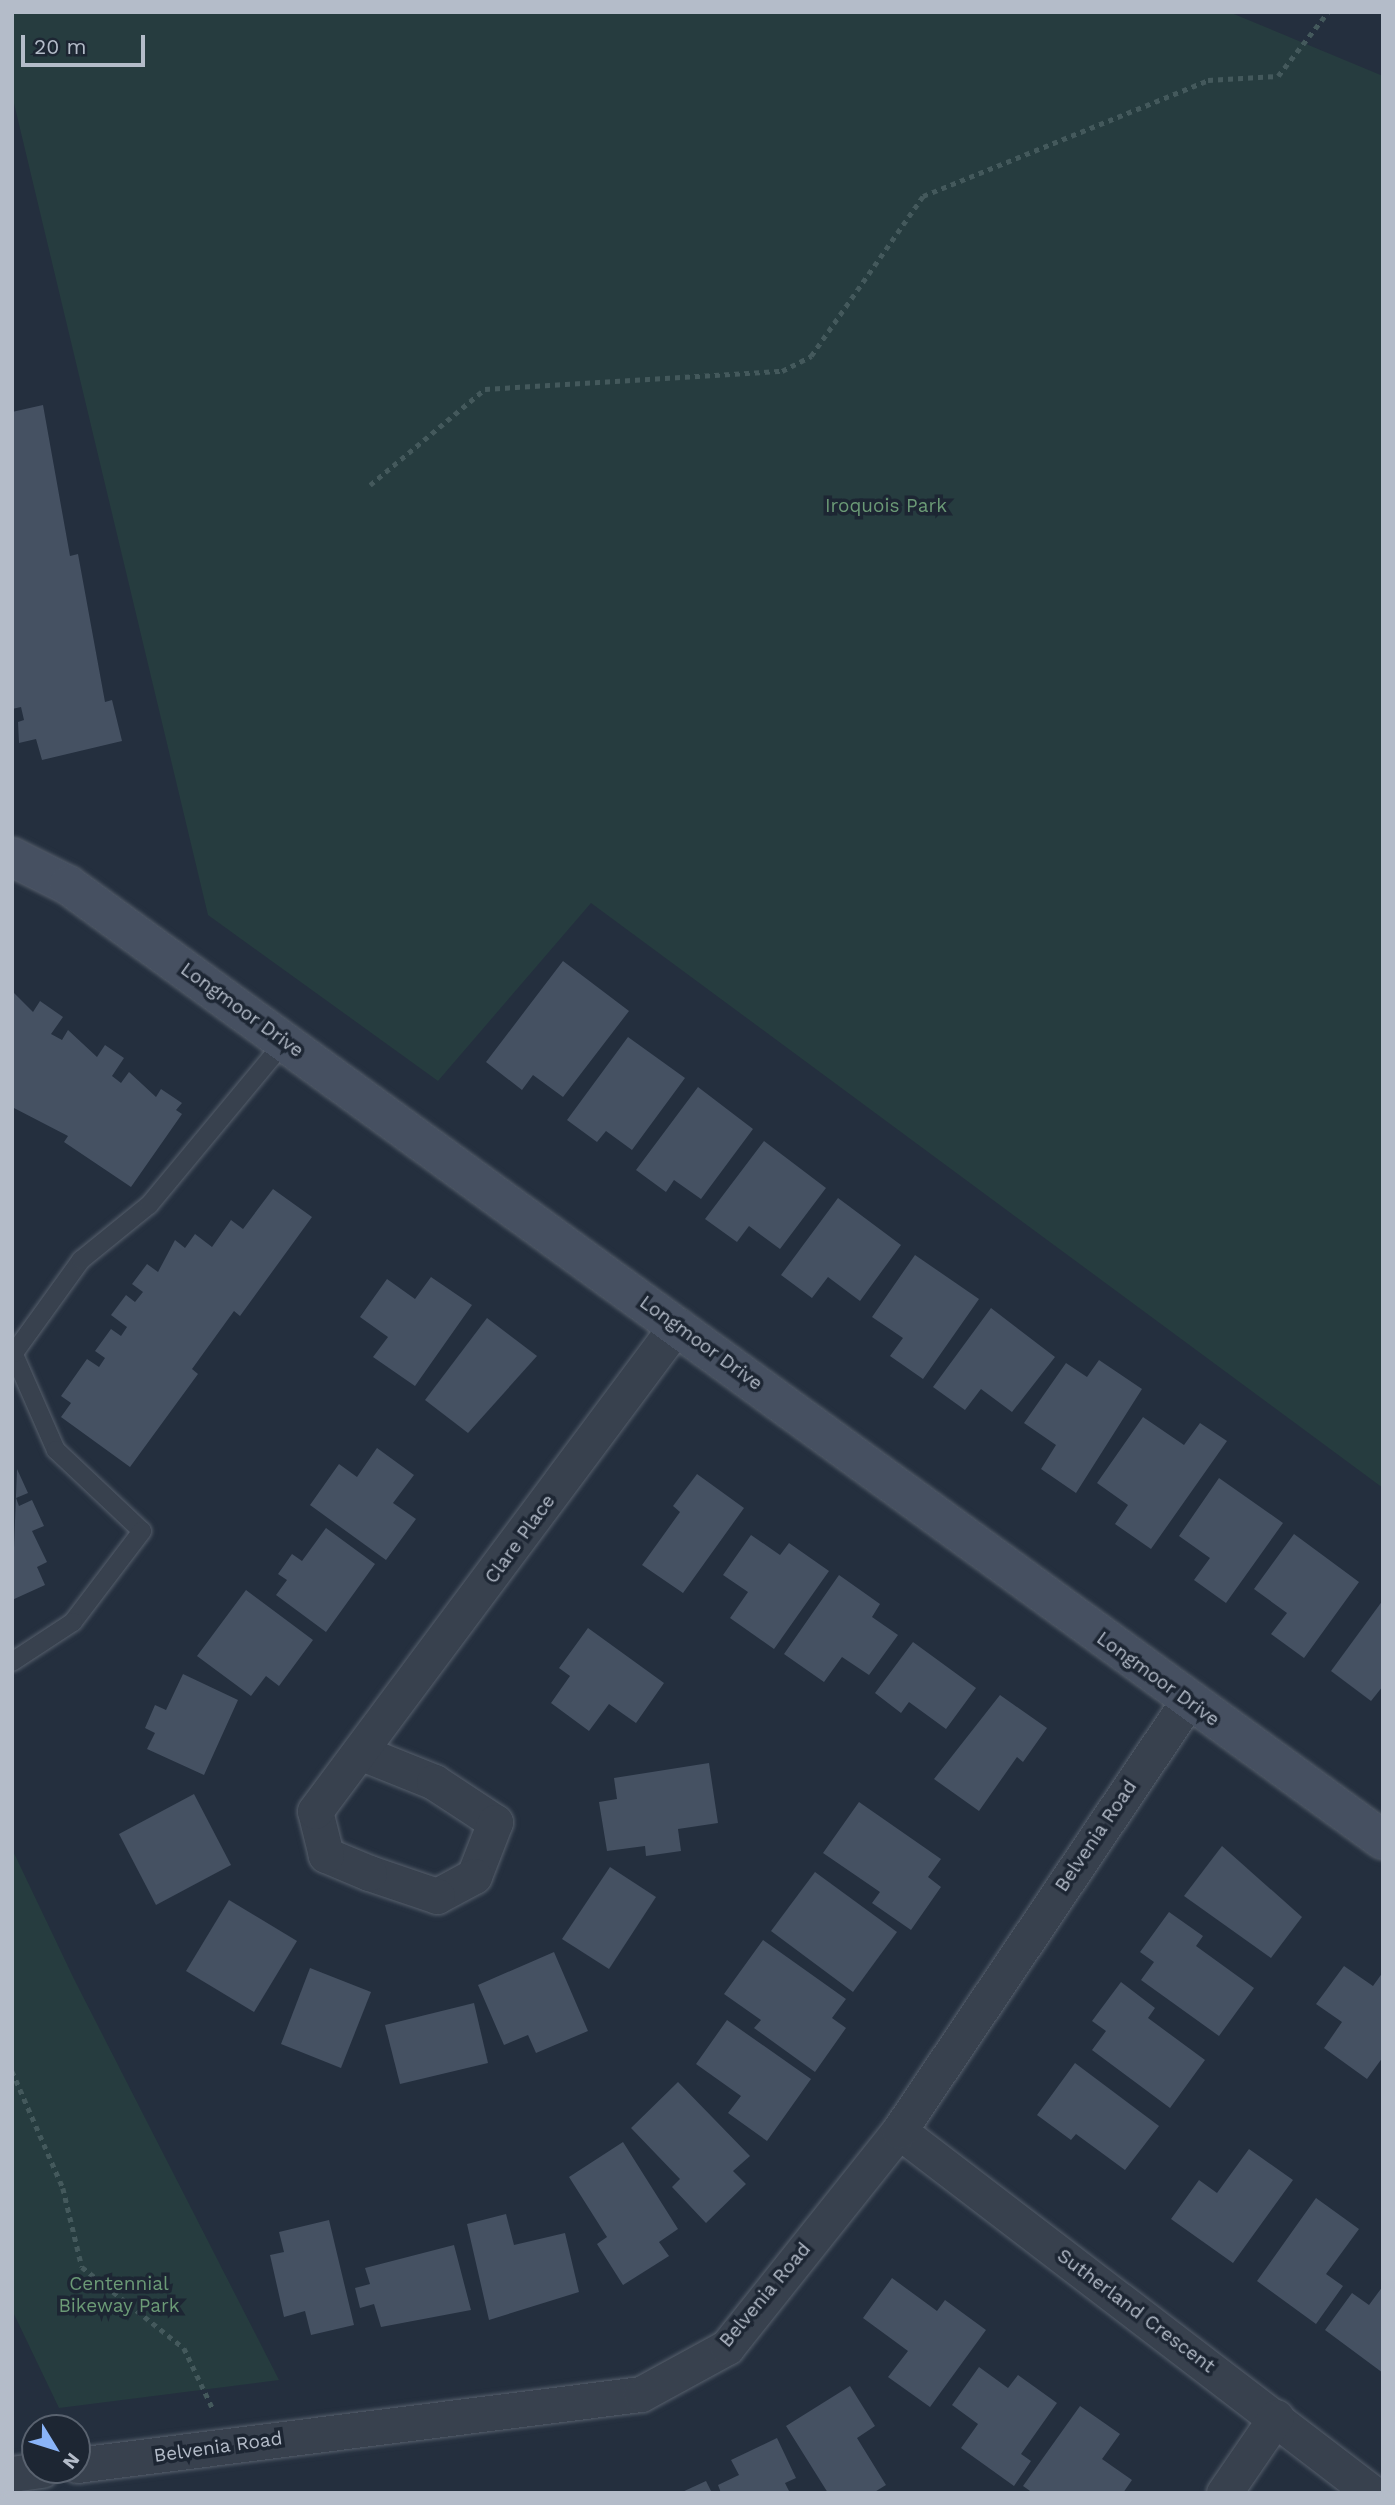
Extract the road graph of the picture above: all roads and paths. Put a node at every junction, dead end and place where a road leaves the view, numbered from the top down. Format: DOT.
graph roads {
  1 [pos="1328,12"];
  2 [pos="370,485"];
  3 [pos="12,857"];
  4 [pos="285,1041"];
  5 [pos="677,1325"];
  6 [pos="13,1352"];
  7 [pos="12,1662"];
  8 [pos="1188,1701"];
  9 [pos="362,1753"];
  10 [pos="1383,1840"];
  11 [pos="12,2071"];
  12 [pos="899,2131"];
  13 [pos="1276,2417"];
  14 [pos="219,2447"];
  15 [pos="91,2463"];
  16 [pos="1224,2493"];
  17 [pos="1372,2493"];
  1 -- 2 [label="path"];
  3 -- 4 [label="street, Longmoor Drive"];
  4 -- 5 [label="street, Longmoor Drive"];
  4 -- 6 [label="lane"];
  5 -- 8 [label="street, Longmoor Drive"];
  5 -- 9 [label="street, Clare Place"];
  6 -- 7 [label="lane"];
  8 -- 10 [label="street, Longmoor Drive"];
  8 -- 12 [label="street, Belvenia Road"];
  9 -- 9 [label="street, Clare Place"];
  11 -- 14 [label="path"];
  12 -- 13 [label="street, Sutherland Crescent"];
  12 -- 14 [label="street, Belvenia Road"];
  13 -- 16 [label="street"];
  13 -- 17 [label="street, Sutherland Crescent"];
  14 -- 15 [label="street, Belvenia Road"];
}
